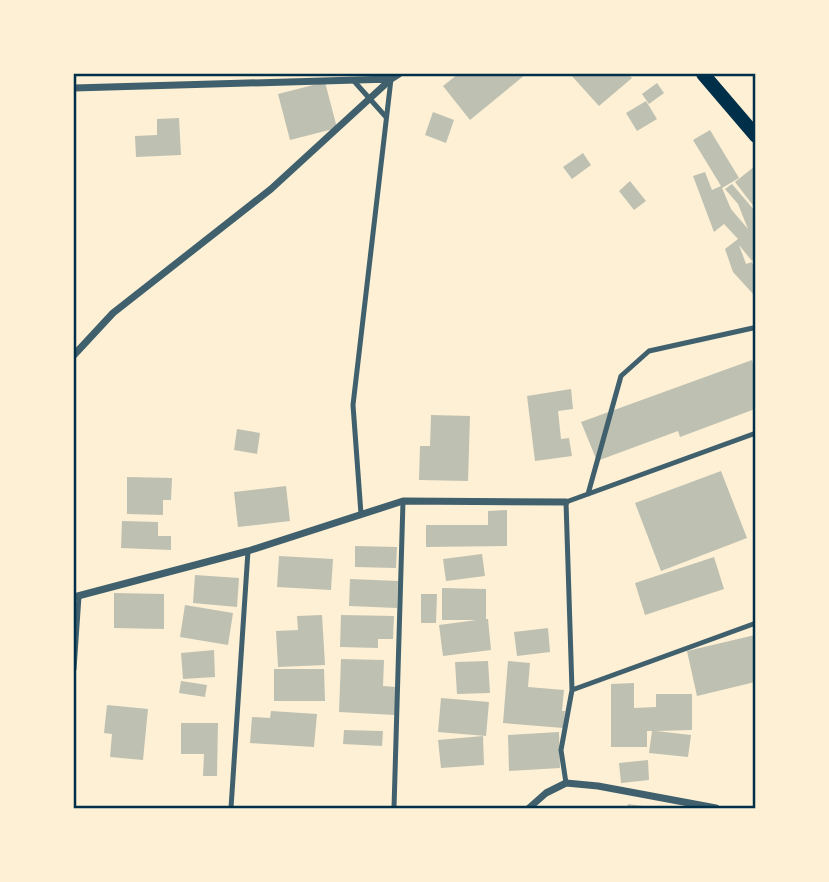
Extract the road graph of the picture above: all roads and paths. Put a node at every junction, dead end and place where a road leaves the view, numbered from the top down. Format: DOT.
graph roads {
  1 [pos="399,74"];
  2 [pos="703,74"];
  3 [pos="391,79"];
  4 [pos="353,80"];
  5 [pos="74,88"];
  6 [pos="370,99"];
  7 [pos="386,118"];
  8 [pos="755,136"];
  9 [pos="753,328"];
  10 [pos="74,355"];
  11 [pos="755,433"];
  12 [pos="587,494"];
  13 [pos="403,501"];
  14 [pos="566,502"];
  15 [pos="361,514"];
  16 [pos="248,551"];
  17 [pos="76,596"];
  18 [pos="755,623"];
  19 [pos="74,668"];
  20 [pos="572,690"];
  21 [pos="566,783"];
  22 [pos="231,808"];
  23 [pos="394,808"];
  24 [pos="529,808"];
  25 [pos="716,808"];
  1 -- 3 [label="street"];
  2 -- 8 [label="main road"];
  3 -- 4 [label="street"];
  3 -- 6 [label="street"];
  3 -- 7 [label="lane"];
  4 -- 5 [label="street"];
  4 -- 6 [label="lane"];
  6 -- 7 [label="lane"];
  6 -- 10 [label="street"];
  7 -- 15 [label="lane"];
  9 -- 12 [label="lane"];
  11 -- 12 [label="lane"];
  12 -- 14 [label="lane"];
  13 -- 14 [label="street"];
  13 -- 15 [label="street"];
  13 -- 23 [label="lane"];
  14 -- 20 [label="lane"];
  15 -- 16 [label="street"];
  16 -- 17 [label="street"];
  16 -- 22 [label="lane"];
  17 -- 19 [label="lane"];
  18 -- 20 [label="lane"];
  20 -- 21 [label="lane"];
  21 -- 24 [label="street"];
  21 -- 25 [label="street"];
}
